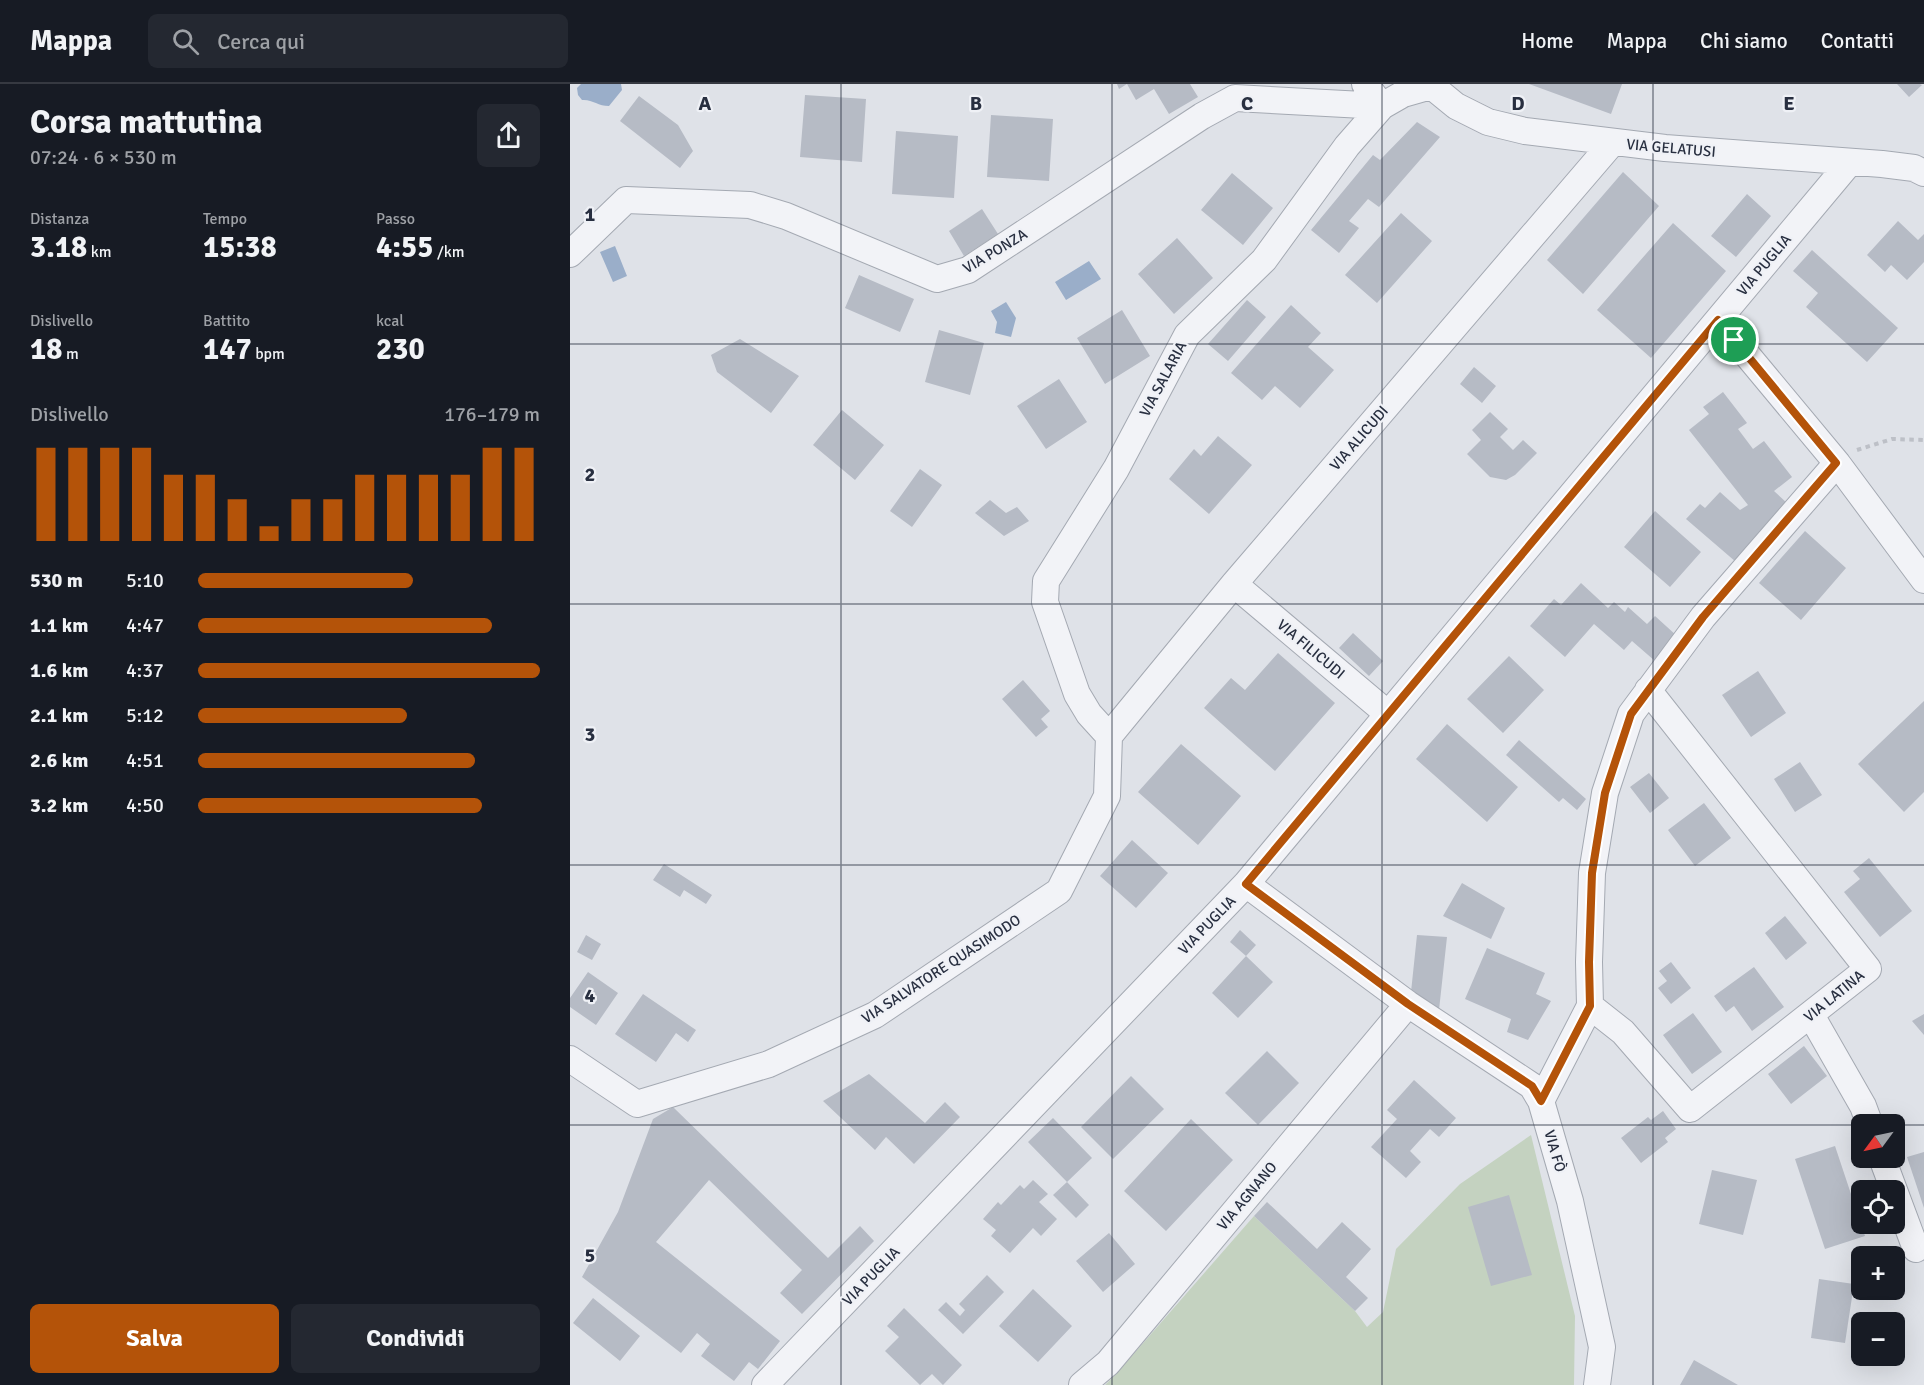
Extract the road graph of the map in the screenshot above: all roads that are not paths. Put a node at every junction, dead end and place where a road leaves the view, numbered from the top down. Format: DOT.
graph roads {
  1 [pos="1365,84"];
  2 [pos="1430,85"];
  3 [pos="1382,106"];
  4 [pos="1612,143"];
  5 [pos="1850,162"];
  6 [pos="1924,173"];
  7 [pos="570,254"];
  8 [pos="1718,320"];
  9 [pos="1836,463"];
  10 [pos="1924,580"];
  11 [pos="1234,584"];
  12 [pos="1648,690"];
  13 [pos="1388,714"];
  14 [pos="1108,736"];
  15 [pos="1246,884"];
  16 [pos="1408,1004"];
  17 [pos="1590,1006"];
  18 [pos="1811,1016"];
  19 [pos="570,1059"];
  20 [pos="1541,1101"];
  21 [pos="1866,1114"];
  22 [pos="1886,1168"];
  23 [pos="1916,1249"];
  24 [pos="778,1381"];
  25 [pos="1082,1385"];
  26 [pos="1597,1385"];
  1 -- 3 [label="street"];
  2 -- 3 [label="street, VIA SALARIA"];
  2 -- 4 [label="street, VIA GELATUSI"];
  3 -- 7 [label="street, VIA PONZA"];
  3 -- 14 [label="street, VIA SALARIA"];
  4 -- 5 [label="street, VIA GELATUSI"];
  4 -- 11 [label="street, VIA ALICUDI"];
  5 -- 6 [label="street, VIA GELATUSI"];
  5 -- 8 [label="street, VIA PUGLIA"];
  8 -- 9 [label="street"];
  8 -- 13 [label="street, VIA PUGLIA"];
  9 -- 10 [label="street"];
  9 -- 12 [label="street"];
  11 -- 13 [label="street, VIA FILICUDI"];
  11 -- 14 [label="street, VIA ALICUDI"];
  12 -- 17 [label="street"];
  12 -- 18 [label="street, VIA LATINA"];
  13 -- 15 [label="street, VIA PUGLIA"];
  14 -- 19 [label="street, VIA SALVATORE QUASIMODO"];
  15 -- 16 [label="street, VIA FÒ"];
  15 -- 24 [label="street, VIA PUGLIA"];
  16 -- 20 [label="street, VIA FÒ"];
  16 -- 25 [label="street, VIA AGNANO"];
  17 -- 18 [label="street, VIA LATINA"];
  17 -- 20 [label="street"];
  18 -- 21 [label="street"];
  20 -- 26 [label="street, VIA FÒ"];
  22 -- 23 [label="street"];
}
